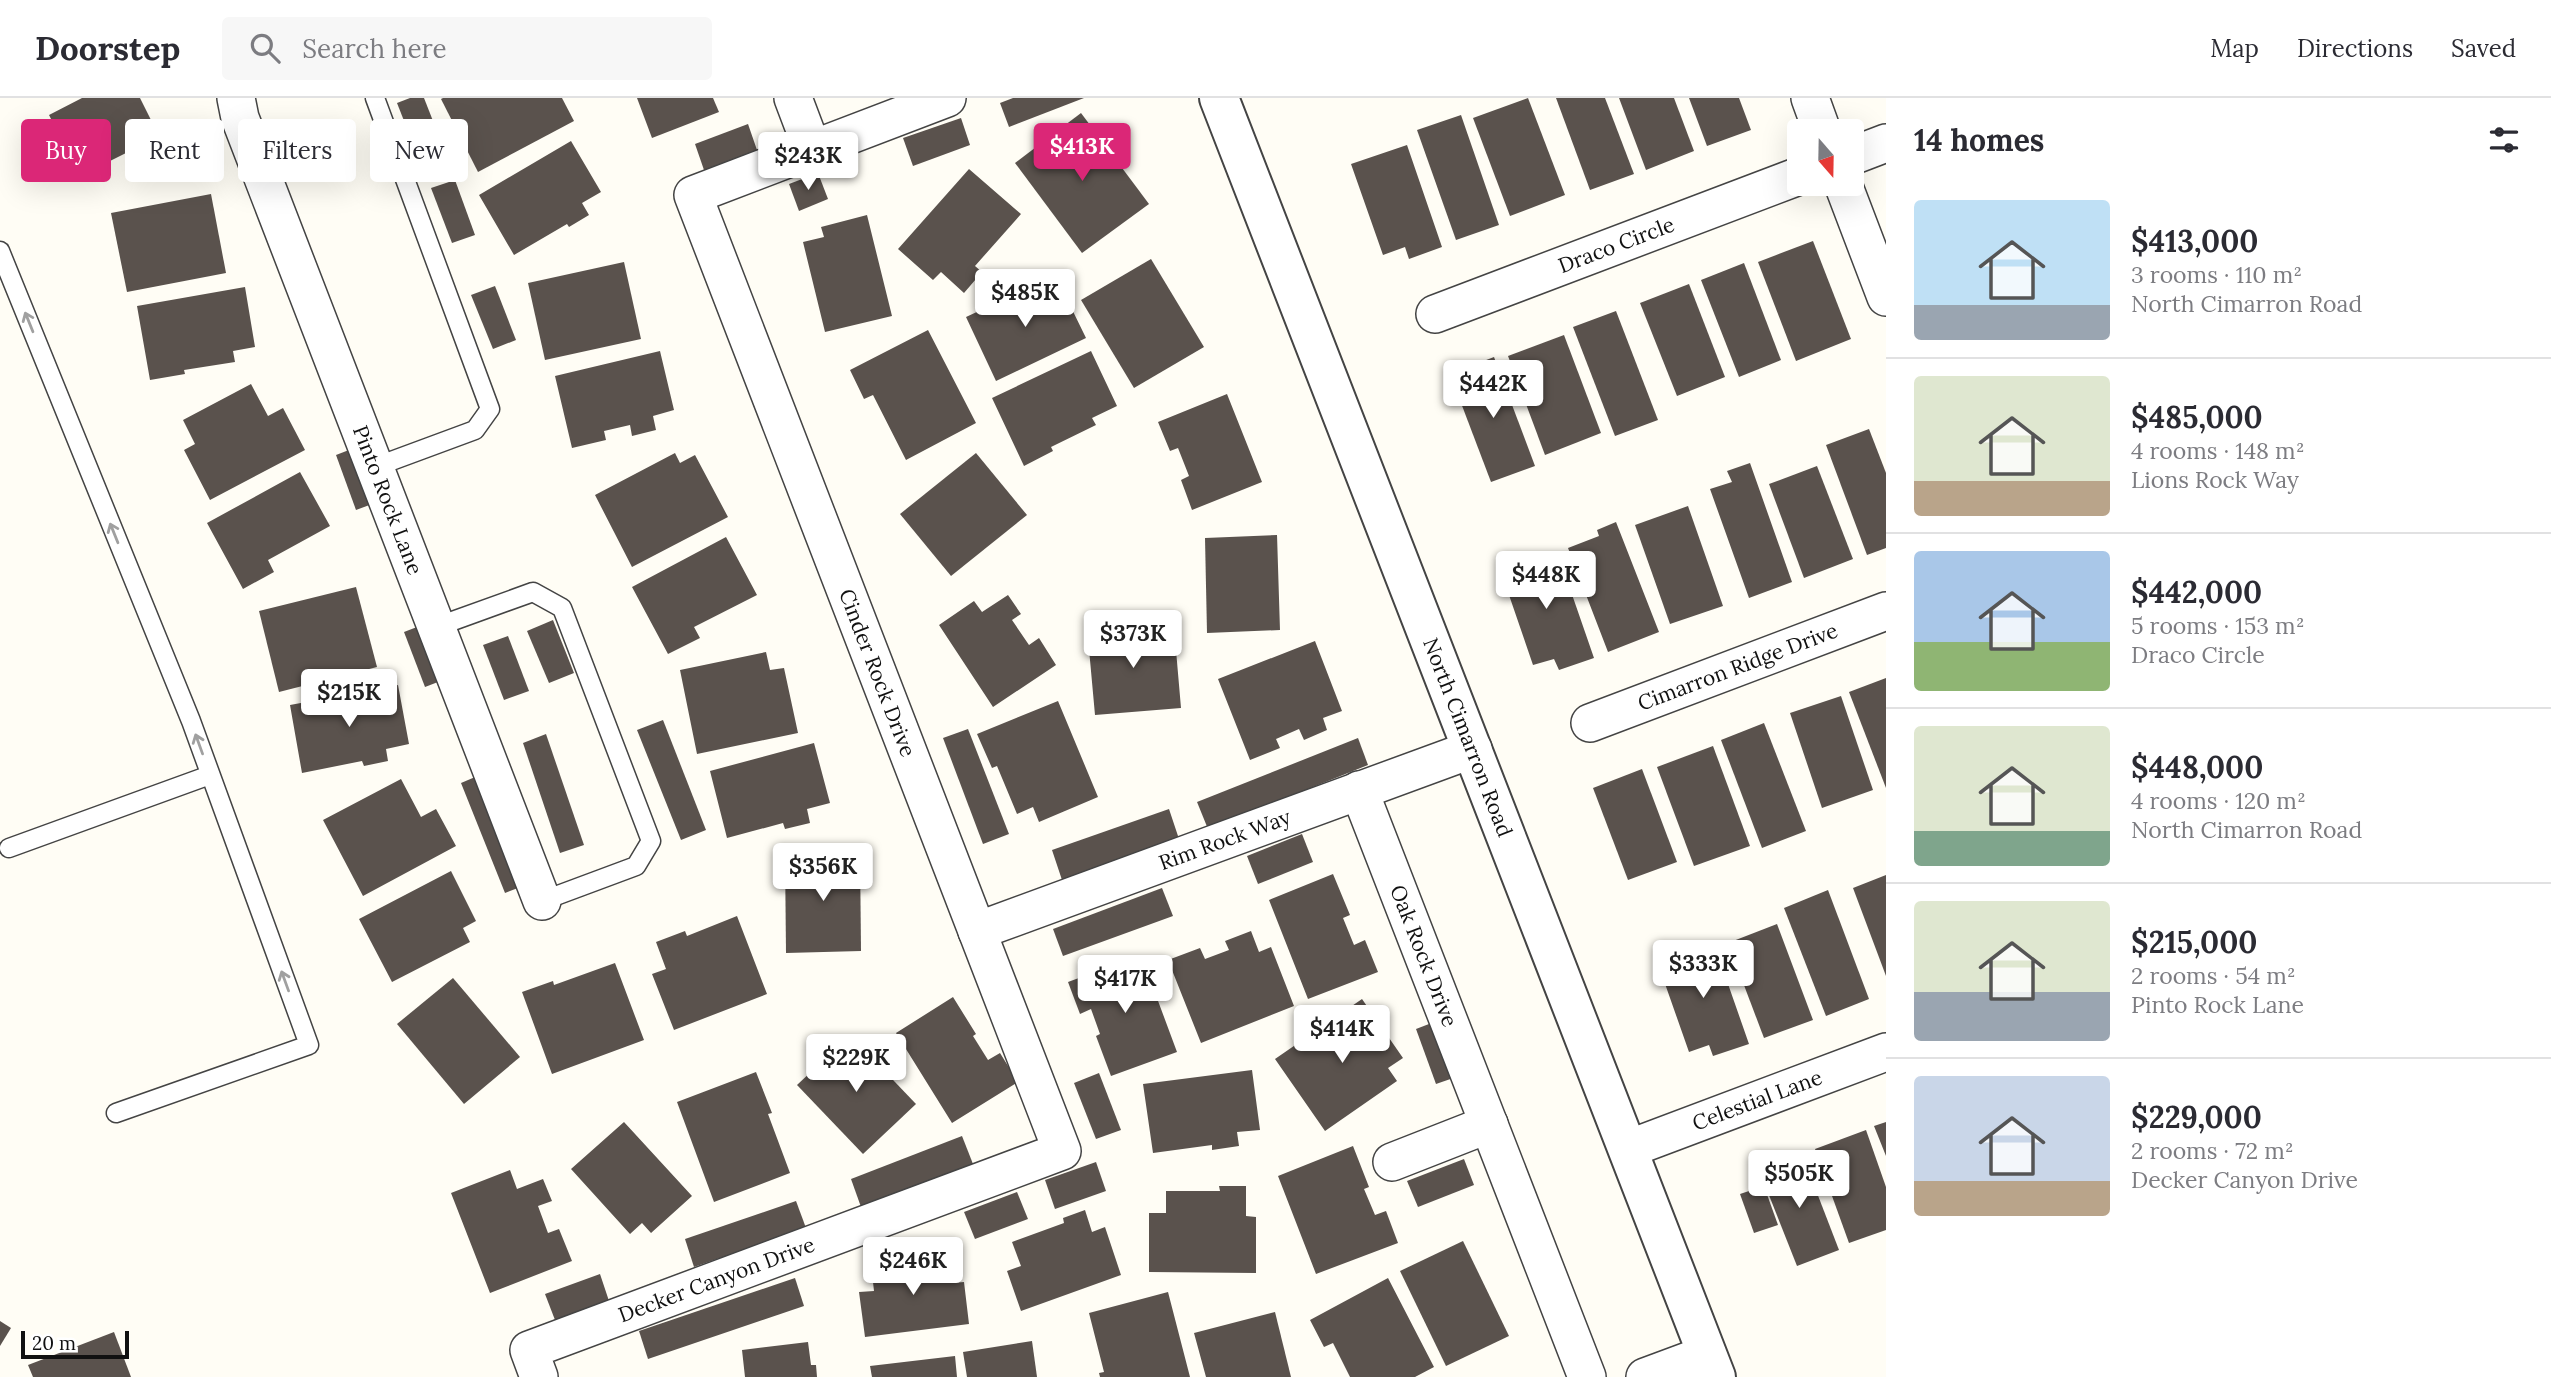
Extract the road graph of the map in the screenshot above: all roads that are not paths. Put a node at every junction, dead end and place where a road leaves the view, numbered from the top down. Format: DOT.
graph roads {
  1 [pos="236,98"];
  2 [pos="375,98"];
  3 [pos="793,98"];
  4 [pos="947,98"];
  5 [pos="1219,98"];
  6 [pos="1810,98"];
  7 [pos="1818,119"];
  8 [pos="1886,143"];
  9 [pos="813,151"];
  10 [pos="1864,151"];
  11 [pos="1787,181"];
  12 [pos="1848,196"];
  13 [pos="0,251"];
  14 [pos="1886,297"];
  15 [pos="1435,314"];
  16 [pos="375,467"];
  17 [pos="1886,611"];
  18 [pos="436,627"];
  19 [pos="1590,723"];
  20 [pos="1473,749"];
  21 [pos="210,775"];
  22 [pos="1359,790"];
  23 [pos="9,848"];
  24 [pos="542,901"];
  25 [pos="977,931"];
  26 [pos="1886,1052"];
  27 [pos="116,1113"];
  28 [pos="1489,1124"];
  29 [pos="1628,1149"];
  30 [pos="1062,1150"];
  31 [pos="1392,1162"];
  32 [pos="534,1363"];
  33 [pos="1711,1365"];
  34 [pos="1587,1377"];
  35 [pos="1645,1377"];
  1 -- 16 [label="street, Pinto Rock Lane"];
  2 -- 16 [label="lane"];
  3 -- 9 [label="street"];
  4 -- 9 [label="street"];
  5 -- 20 [label="street, North Cimarron Road"];
  6 -- 7 [label="street"];
  8 -- 10 [label="street"];
  9 -- 25 [label="street, Cinder Rock Drive"];
  11 -- 15 [label="street, Draco Circle"];
  12 -- 14 [label="street"];
  21 -- 13 [label="lane, one-way"];
  16 -- 18 [label="street, Pinto Rock Lane"];
  17 -- 19 [label="street, Cimarron Ridge Drive"];
  18 -- 24 [label="street, Pinto Rock Lane"];
  18 -- 24 [label="lane"];
  20 -- 22 [label="street, Rim Rock Way"];
  20 -- 29 [label="street, North Cimarron Road"];
  21 -- 23 [label="lane"];
  27 -- 21 [label="lane, one-way"];
  22 -- 25 [label="street, Rim Rock Way"];
  22 -- 28 [label="street, Oak Rock Drive"];
  25 -- 30 [label="street, Cinder Rock Drive"];
  26 -- 29 [label="street, Celestial Lane"];
  28 -- 31 [label="street"];
  28 -- 34 [label="street, Oak Rock Drive"];
  29 -- 33 [label="street, North Cimarron Road"];
  30 -- 32 [label="street, Decker Canyon Drive"];
  33 -- 35 [label="street"];
}
